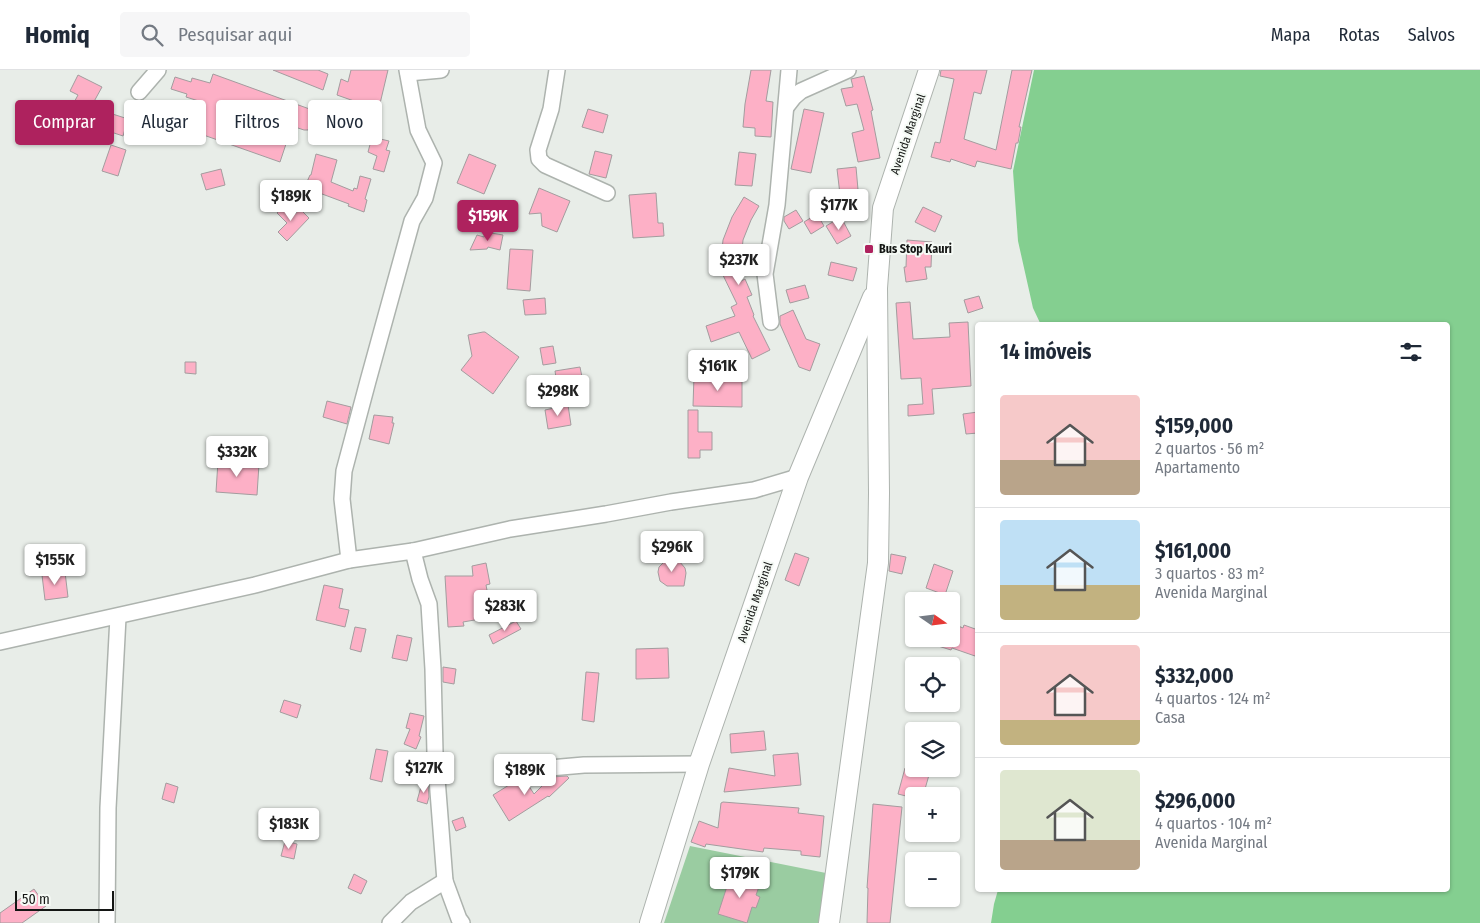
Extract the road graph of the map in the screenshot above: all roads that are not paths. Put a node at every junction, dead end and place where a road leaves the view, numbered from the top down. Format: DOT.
graph roads {
  1 [pos="158,70"];
  2 [pos="441,70"];
  3 [pos="557,70"];
  4 [pos="789,70"];
  5 [pos="819,70"];
  6 [pos="832,70"];
  7 [pos="848,70"];
  8 [pos="929,70"];
  9 [pos="408,72"];
  10 [pos="140,92"];
  11 [pos="787,106"];
  12 [pos="607,193"];
  13 [pos="877,288"];
  14 [pos="771,322"];
  15 [pos="798,477"];
  16 [pos="413,550"];
  17 [pos="349,560"];
  18 [pos="118,617"];
  19 [pos="0,642"];
  20 [pos="699,764"];
  21 [pos="515,771"];
  22 [pos="445,881"];
  23 [pos="107,923"];
  24 [pos="390,923"];
  25 [pos="462,923"];
  26 [pos="650,923"];
  27 [pos="829,923"];
  1 -- 10 [label="street"];
  2 -- 9 [label="street"];
  3 -- 12 [label="street"];
  4 -- 11 [label="street"];
  5 -- 6 [label="street"];
  7 -- 11 [label="street"];
  8 -- 13 [label="street, Avenida Marginal"];
  9 -- 17 [label="street"];
  11 -- 14 [label="street"];
  13 -- 15 [label="street, Avenida Marginal"];
  13 -- 27 [label="street, Avenida Marginal"];
  15 -- 16 [label="street"];
  15 -- 20 [label="street, Avenida Marginal"];
  16 -- 17 [label="street"];
  16 -- 22 [label="street"];
  17 -- 18 [label="street"];
  18 -- 19 [label="street"];
  18 -- 23 [label="street"];
  20 -- 21 [label="street"];
  20 -- 26 [label="street, Avenida Marginal"];
  22 -- 24 [label="street"];
  22 -- 25 [label="street"];
}
